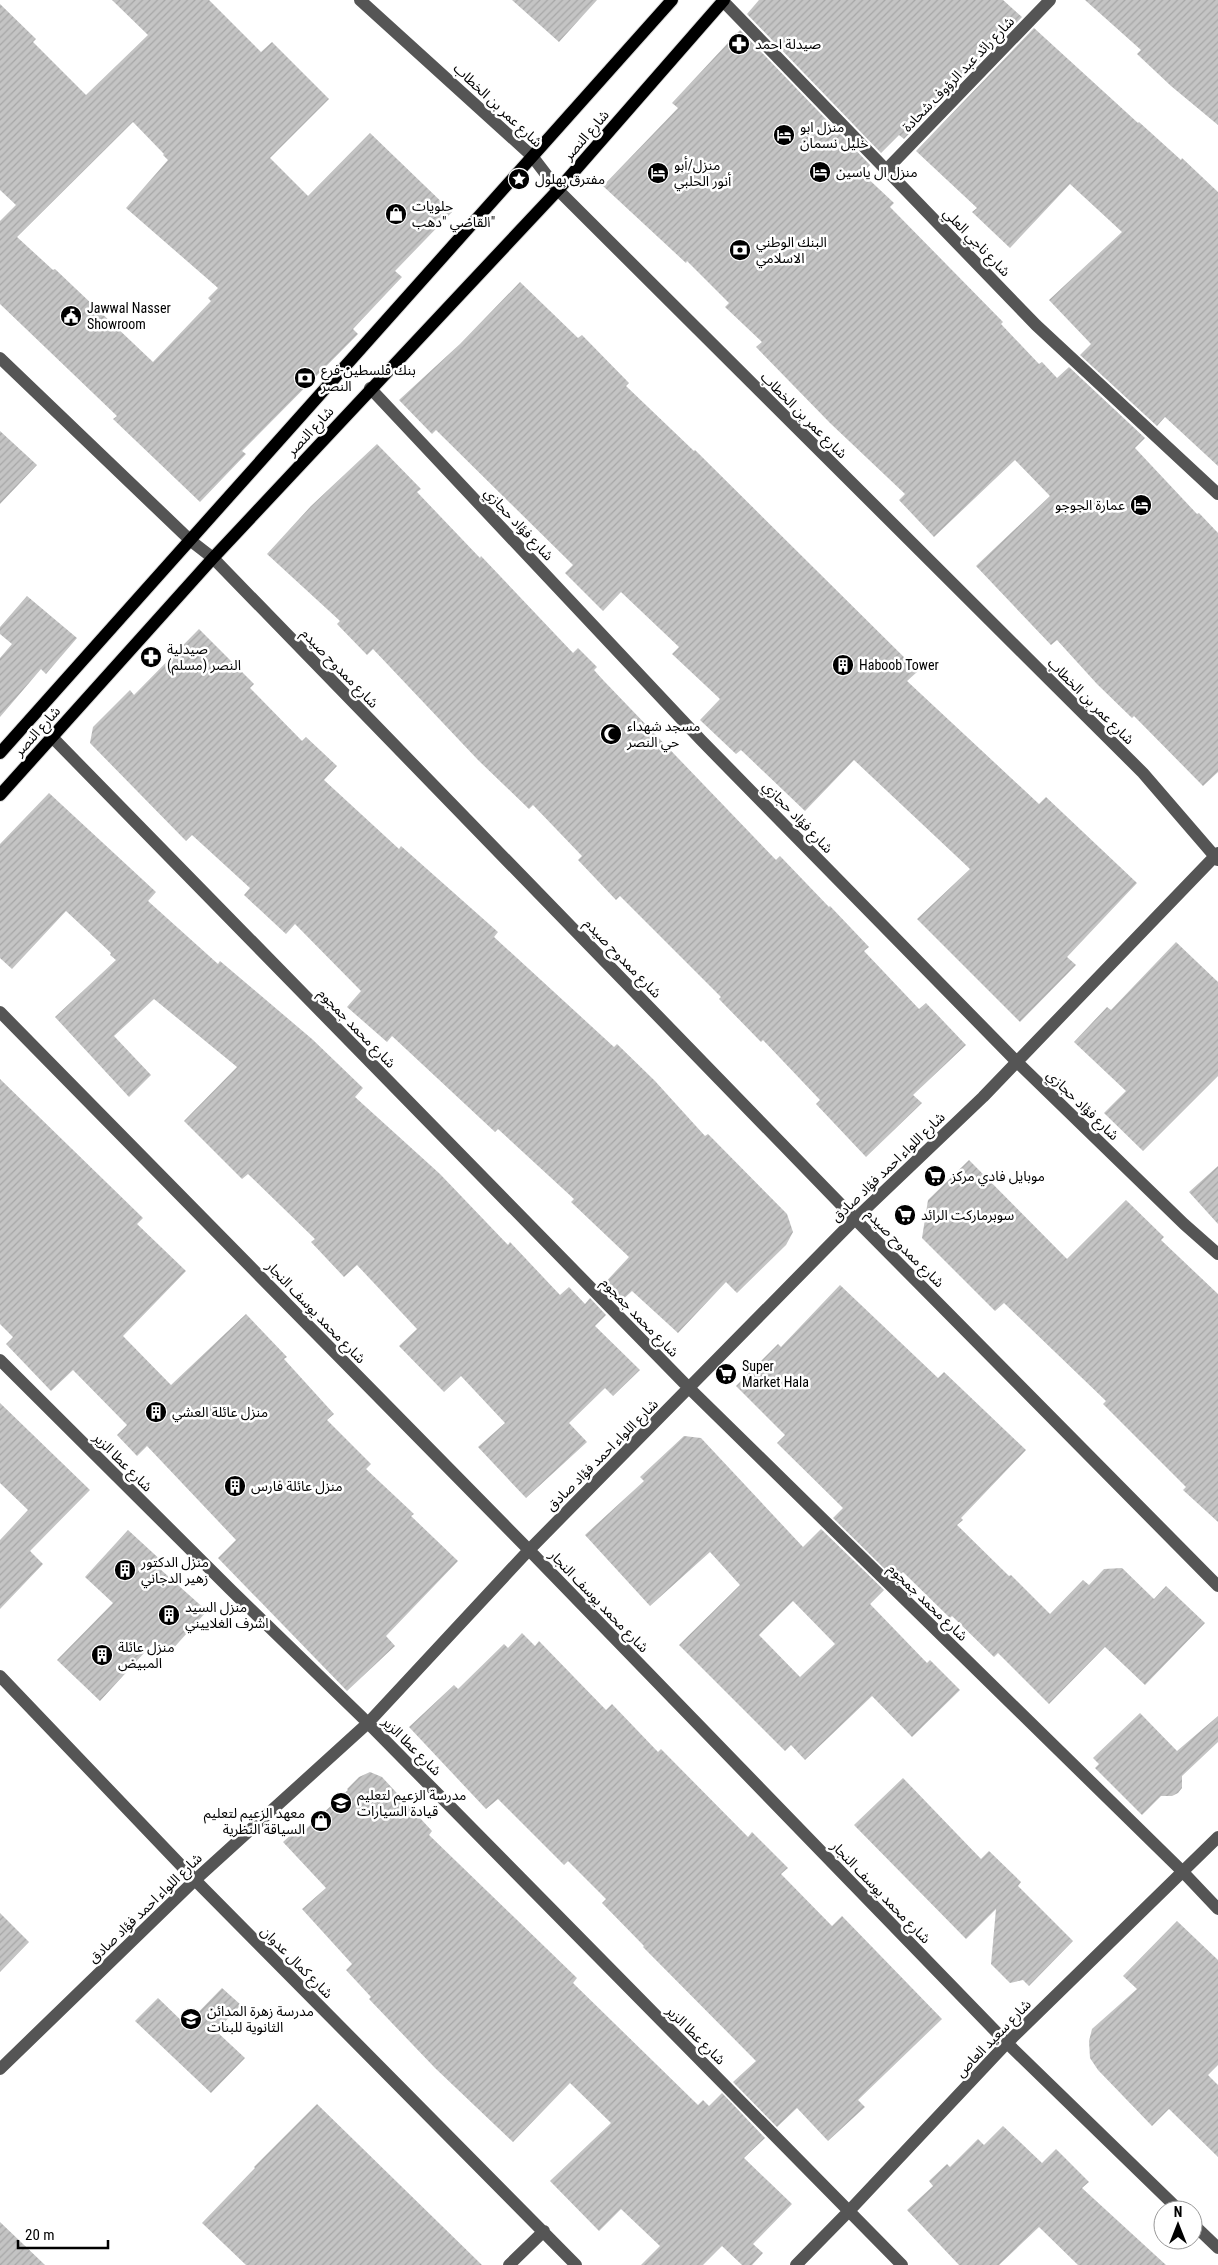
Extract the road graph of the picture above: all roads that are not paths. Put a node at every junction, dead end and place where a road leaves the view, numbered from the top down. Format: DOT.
graph roads {
  1 [pos="360,0"];
  2 [pos="672,0"];
  3 [pos="724,0"];
  4 [pos="1050,0"];
  5 [pos="532,156"];
  6 [pos="887,169"];
  7 [pos="558,190"];
  8 [pos="0,358"];
  9 [pos="370,388"];
  10 [pos="1218,492"];
  11 [pos="190,541"];
  12 [pos="213,558"];
  13 [pos="52,737"];
  14 [pos="0,753"];
  15 [pos="0,795"];
  16 [pos="1217,857"];
  17 [pos="0,1012"];
  18 [pos="1016,1061"];
  19 [pos="855,1219"];
  20 [pos="1218,1254"];
  21 [pos="0,1360"];
  22 [pos="689,1388"];
  23 [pos="529,1550"];
  24 [pos="1218,1586"];
  25 [pos="0,1676"];
  26 [pos="368,1724"];
  27 [pos="1218,1838"];
  28 [pos="1183,1872"];
  29 [pos="195,1880"];
  30 [pos="1218,1909"];
  31 [pos="1007,2043"];
  32 [pos="0,2069"];
  33 [pos="1169,2200"];
  34 [pos="849,2212"];
  35 [pos="544,2231"];
  36 [pos="1203,2234"];
  37 [pos="1218,2248"];
  38 [pos="509,2265"];
  39 [pos="576,2265"];
  40 [pos="796,2265"];
  41 [pos="902,2265"];
  1 -- 5 [label="street, شارع عمر بن الخطاب"];
  2 -- 5 [label="main road, شارع النصر"];
  3 -- 6 [label="street, شارع ناجي العلي"];
  3 -- 7 [label="main road, شارع النصر"];
  4 -- 6 [label="street, شارع رائد عبد الرؤوف شحادة"];
  5 -- 7 [label="street, شارع عمر بن الخطاب"];
  5 -- 11 [label="main road, شارع النصر"];
  6 -- 10 [label="street, شارع ناجي العلي"];
  7 -- 9 [label="main road, شارع النصر"];
  7 -- 16 [label="street, شارع عمر بن الخطاب"];
  8 -- 11 [label="street, شارع ممدوح صيدم"];
  9 -- 12 [label="main road, شارع النصر"];
  9 -- 18 [label="street, شارع فؤاد حجازي"];
  11 -- 12 [label="street, شارع ممدوح صيدم"];
  11 -- 14 [label="main road, شارع النصر"];
  12 -- 13 [label="main road, شارع النصر"];
  12 -- 19 [label="street, شارع ممدوح صيدم"];
  13 -- 15 [label="main road, شارع النصر"];
  13 -- 22 [label="street, شارع محمد جمجوم"];
  16 -- 18 [label="street, شارع اللواء احمد فؤاد صادق"];
  17 -- 23 [label="street, شارع محمد يوسف النجار"];
  18 -- 19 [label="street, شارع اللواء احمد فؤاد صادق"];
  18 -- 20 [label="street, شارع فؤاد حجازي"];
  19 -- 22 [label="street, شارع اللواء احمد فؤاد صادق"];
  19 -- 24 [label="street, شارع ممدوح صيدم"];
  21 -- 26 [label="street, شارع عطا الزير"];
  22 -- 23 [label="street, شارع اللواء احمد فؤاد صادق"];
  22 -- 28 [label="street, شارع محمد جمجوم"];
  23 -- 26 [label="street, شارع اللواء احمد فؤاد صادق"];
  23 -- 31 [label="street, شارع محمد يوسف النجار"];
  25 -- 29 [label="street, شارع كمال عدوان"];
  26 -- 29 [label="street, شارع اللواء احمد فؤاد صادق"];
  26 -- 34 [label="street, شارع عطا الزير"];
  27 -- 28 [label="street, شارع سعيد العاص"];
  28 -- 30 [label="street, شارع محمد جمجوم"];
  28 -- 31 [label="street, شارع سعيد العاص"];
  29 -- 32 [label="street, شارع اللواء احمد فؤاد صادق"];
  29 -- 35 [label="street, شارع كمال عدوان"];
  31 -- 33 [label="street, شارع محمد يوسف النجار"];
  31 -- 34 [label="street, شارع سعيد العاص"];
  34 -- 40 [label="street, شارع سعيد العاص"];
  34 -- 41 [label="street, شارع عطا الزير"];
  35 -- 38 [label="street"];
  35 -- 39 [label="street, شارع كمال عدوان"];
  36 -- 37 [label="street"];
}
